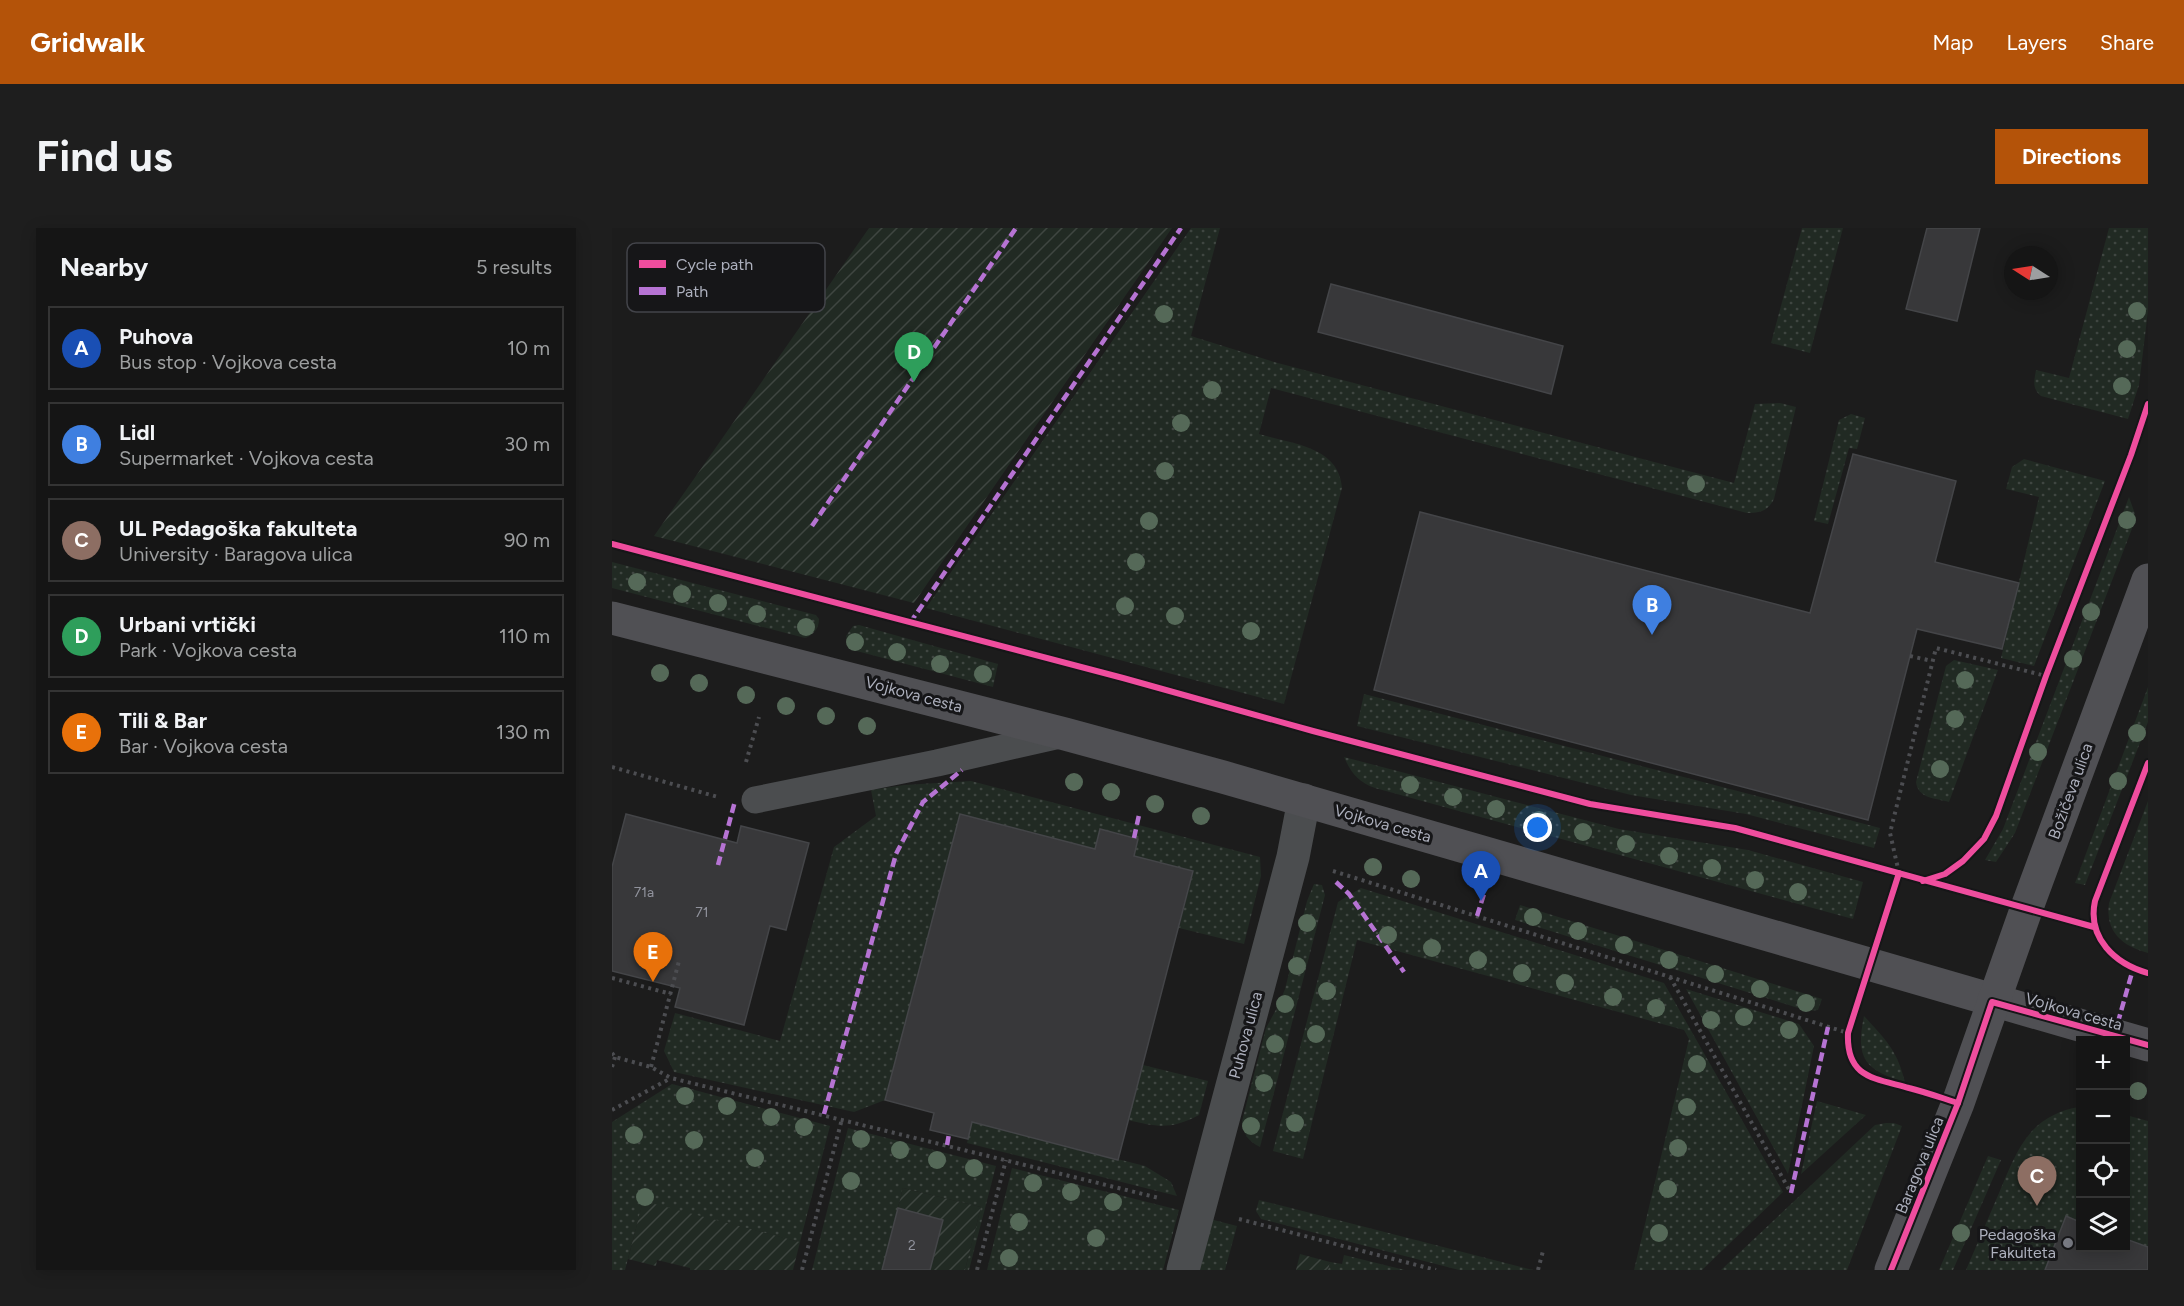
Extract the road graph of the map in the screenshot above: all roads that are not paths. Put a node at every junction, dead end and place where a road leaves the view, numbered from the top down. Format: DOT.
graph roads {
  1 [pos="2148,580"];
  2 [pos="612,618"];
  3 [pos="1065,734"];
  4 [pos="755,800"];
  5 [pos="1304,800"];
  6 [pos="1992,1002"];
  7 [pos="2148,1045"];
  8 [pos="1183,1270"];
  9 [pos="1891,1270"];
  1 -- 6 [label="street, Božičeva ulica"];
  2 -- 3 [label="street, Vojkova cesta"];
  3 -- 4 [label="lane"];
  3 -- 5 [label="street, Vojkova cesta"];
  5 -- 6 [label="street, Vojkova cesta"];
  5 -- 8 [label="street, Puhova ulica"];
  6 -- 7 [label="street, Vojkova cesta"];
  6 -- 9 [label="street, Baragova ulica"];
}
